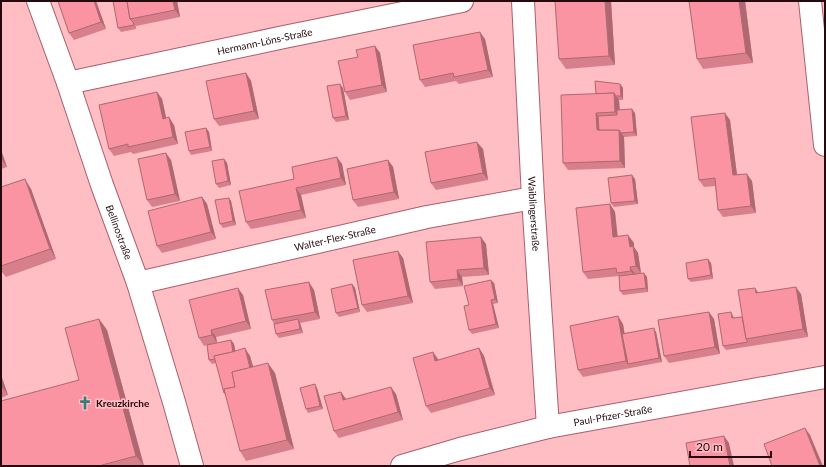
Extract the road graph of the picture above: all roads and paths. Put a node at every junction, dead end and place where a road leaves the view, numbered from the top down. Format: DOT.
graph roads {
  1 [pos="38,1"];
  2 [pos="462,1"];
  3 [pos="523,1"];
  4 [pos="815,9"];
  5 [pos="68,84"];
  6 [pos="825,145"];
  7 [pos="533,198"];
  8 [pos="138,284"];
  9 [pos="825,377"];
  10 [pos="548,427"];
  11 [pos="192,466"];
  12 [pos="402,466"];
  1 -- 5 [label="street, Bellinostraße"];
  2 -- 5 [label="street, Hermann-Löns-Straße"];
  3 -- 7 [label="street, Waiblingerstraße"];
  4 -- 6 [label="street"];
  5 -- 8 [label="street, Bellinostraße"];
  7 -- 8 [label="street, Walter-Flex-Straße"];
  7 -- 10 [label="street, Waiblingerstraße"];
  8 -- 11 [label="street, Bellinostraße"];
  9 -- 10 [label="street, Paul-Pfizer-Straße"];
  10 -- 12 [label="street, Paul-Pfizer-Straße"];
}
